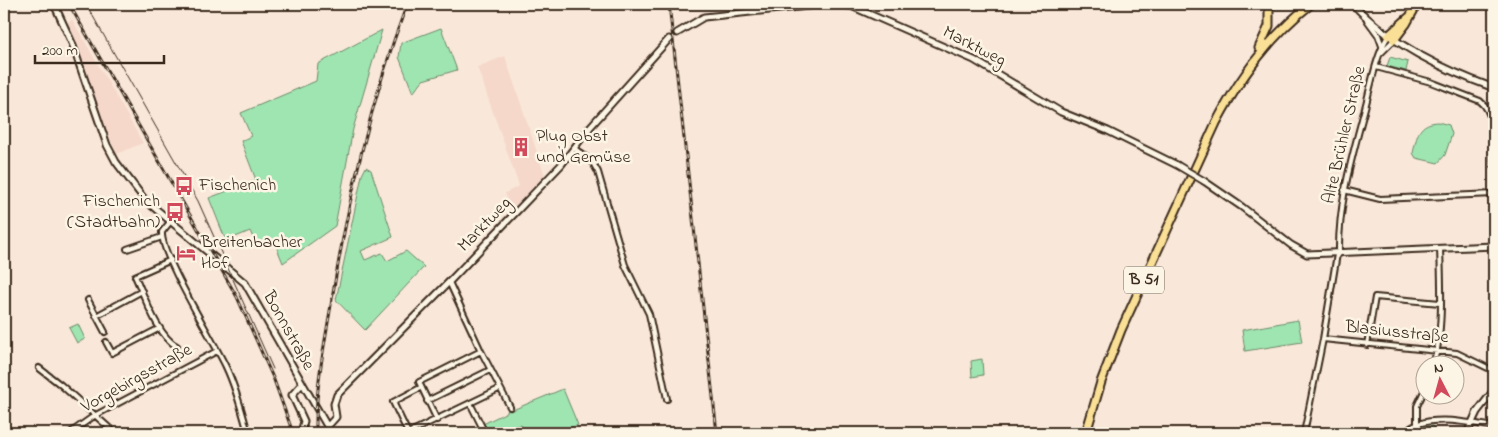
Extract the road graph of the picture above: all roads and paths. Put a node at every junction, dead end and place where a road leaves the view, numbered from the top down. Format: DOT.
graph roads {
  1 [pos="54,4"];
  2 [pos="1270,4"];
  3 [pos="1311,4"];
  4 [pos="1353,4"];
  5 [pos="1417,4"];
  6 [pos="1362,14"];
  7 [pos="677,33"];
  8 [pos="1391,38"];
  9 [pos="669,39"];
  10 [pos="1382,46"];
  11 [pos="1380,54"];
  12 [pos="1253,64"];
  13 [pos="1376,67"];
  14 [pos="1494,88"];
  15 [pos="574,148"];
  16 [pos="1494,166"];
  17 [pos="1344,190"];
  18 [pos="1494,194"];
  19 [pos="170,222"];
  20 [pos="162,237"];
  21 [pos="1494,246"];
  22 [pos="1440,248"];
  23 [pos="127,249"];
  24 [pos="1338,254"];
  25 [pos="171,260"];
  26 [pos="450,282"];
  27 [pos="142,291"];
  28 [pos="88,300"];
  29 [pos="1440,303"];
  30 [pos="96,316"];
  31 [pos="160,328"];
  32 [pos="105,332"];
  33 [pos="1323,339"];
  34 [pos="106,342"];
  35 [pos="1367,345"];
  36 [pos="177,346"];
  37 [pos="217,351"];
  38 [pos="481,351"];
  39 [pos="1437,351"];
  40 [pos="1436,354"];
  41 [pos="39,368"];
  42 [pos="490,370"];
  43 [pos="1494,372"];
  44 [pos="302,384"];
  45 [pos="420,388"];
  46 [pos="499,389"];
  47 [pos="1494,390"];
  48 [pos="666,400"];
  49 [pos="427,401"];
  50 [pos="470,403"];
  51 [pos="1418,404"];
  52 [pos="510,407"];
  53 [pos="94,416"];
  54 [pos="437,420"];
  55 [pos="1471,423"];
  56 [pos="1417,424"];
  57 [pos="327,427"];
  58 [pos="1494,427"];
  59 [pos="71,433"];
  60 [pos="115,433"];
  61 [pos="248,433"];
  62 [pos="301,433"];
  63 [pos="331,433"];
  64 [pos="485,433"];
  65 [pos="1086,433"];
  66 [pos="1304,433"];
  67 [pos="1406,433"];
  68 [pos="1468,433"];
  1 -- 19 [label="street, Bonnstraße"];
  2 -- 12 [label="highway"];
  3 -- 12 [label="highway, B 51"];
  4 -- 6 [label="street"];
  5 -- 8 [label="highway"];
  6 -- 8 [label="street"];
  6 -- 10 [label="street, Alte Brühler Straße"];
  7 -- 24 [label="street, Marktweg, bridge"];
  8 -- 10 [label="street, Alte Brühler Straße"];
  8 -- 11 [label="street, Alte Brühler Straße"];
  8 -- 14 [label="street"];
  9 -- 15 [label="street, Marktweg"];
  10 -- 11 [label="street, Alte Brühler Straße"];
  11 -- 13 [label="street, Alte Brühler Straße"];
  12 -- 65 [label="highway, B 51"];
  13 -- 16 [label="street"];
  13 -- 17 [label="street, Alte Brühler Straße"];
  15 -- 26 [label="street, Marktweg"];
  15 -- 48 [label="street"];
  17 -- 18 [label="street"];
  17 -- 24 [label="street, Alte Brühler Straße"];
  19 -- 20 [label="street"];
  19 -- 44 [label="street, Bonnstraße"];
  20 -- 23 [label="street"];
  20 -- 25 [label="street"];
  21 -- 22 [label="street, Marktweg"];
  22 -- 24 [label="street, Marktweg"];
  22 -- 29 [label="street"];
  24 -- 33 [label="street, Alte Brühler Straße"];
  25 -- 27 [label="street"];
  25 -- 37 [label="street"];
  26 -- 38 [label="street"];
  26 -- 57 [label="street, Marktweg"];
  27 -- 30 [label="street"];
  27 -- 31 [label="street"];
  28 -- 30 [label="street"];
  29 -- 35 [label="street"];
  29 -- 39 [label="street"];
  30 -- 32 [label="street"];
  31 -- 34 [label="street"];
  31 -- 36 [label="street"];
  33 -- 35 [label="street, Blasiusstraße"];
  33 -- 66 [label="street, Alte Brühler Straße"];
  35 -- 39 [label="street, Blasiusstraße"];
  37 -- 53 [label="street, Vorgebirgsstraße"];
  37 -- 61 [label="street"];
  38 -- 42 [label="street"];
  38 -- 45 [label="street"];
  39 -- 40 [label="street"];
  39 -- 43 [label="street, Blasiusstraße"];
  41 -- 53 [label="street"];
  42 -- 46 [label="street"];
  42 -- 49 [label="street"];
  44 -- 57 [label="street, Bonnstraße"];
  44 -- 62 [label="street"];
  45 -- 49 [label="street"];
  45 -- 54 [label="street"];
  46 -- 50 [label="street"];
  46 -- 52 [label="street"];
  47 -- 55 [label="street"];
  49 -- 54 [label="street"];
  50 -- 54 [label="street"];
  50 -- 64 [label="street"];
  51 -- 56 [label="street"];
  53 -- 59 [label="street, Vorgebirgsstraße"];
  53 -- 60 [label="street"];
  55 -- 56 [label="street"];
  55 -- 58 [label="street"];
  55 -- 68 [label="street"];
  56 -- 67 [label="street"];
  57 -- 63 [label="street, Bonnstraße"];
}
